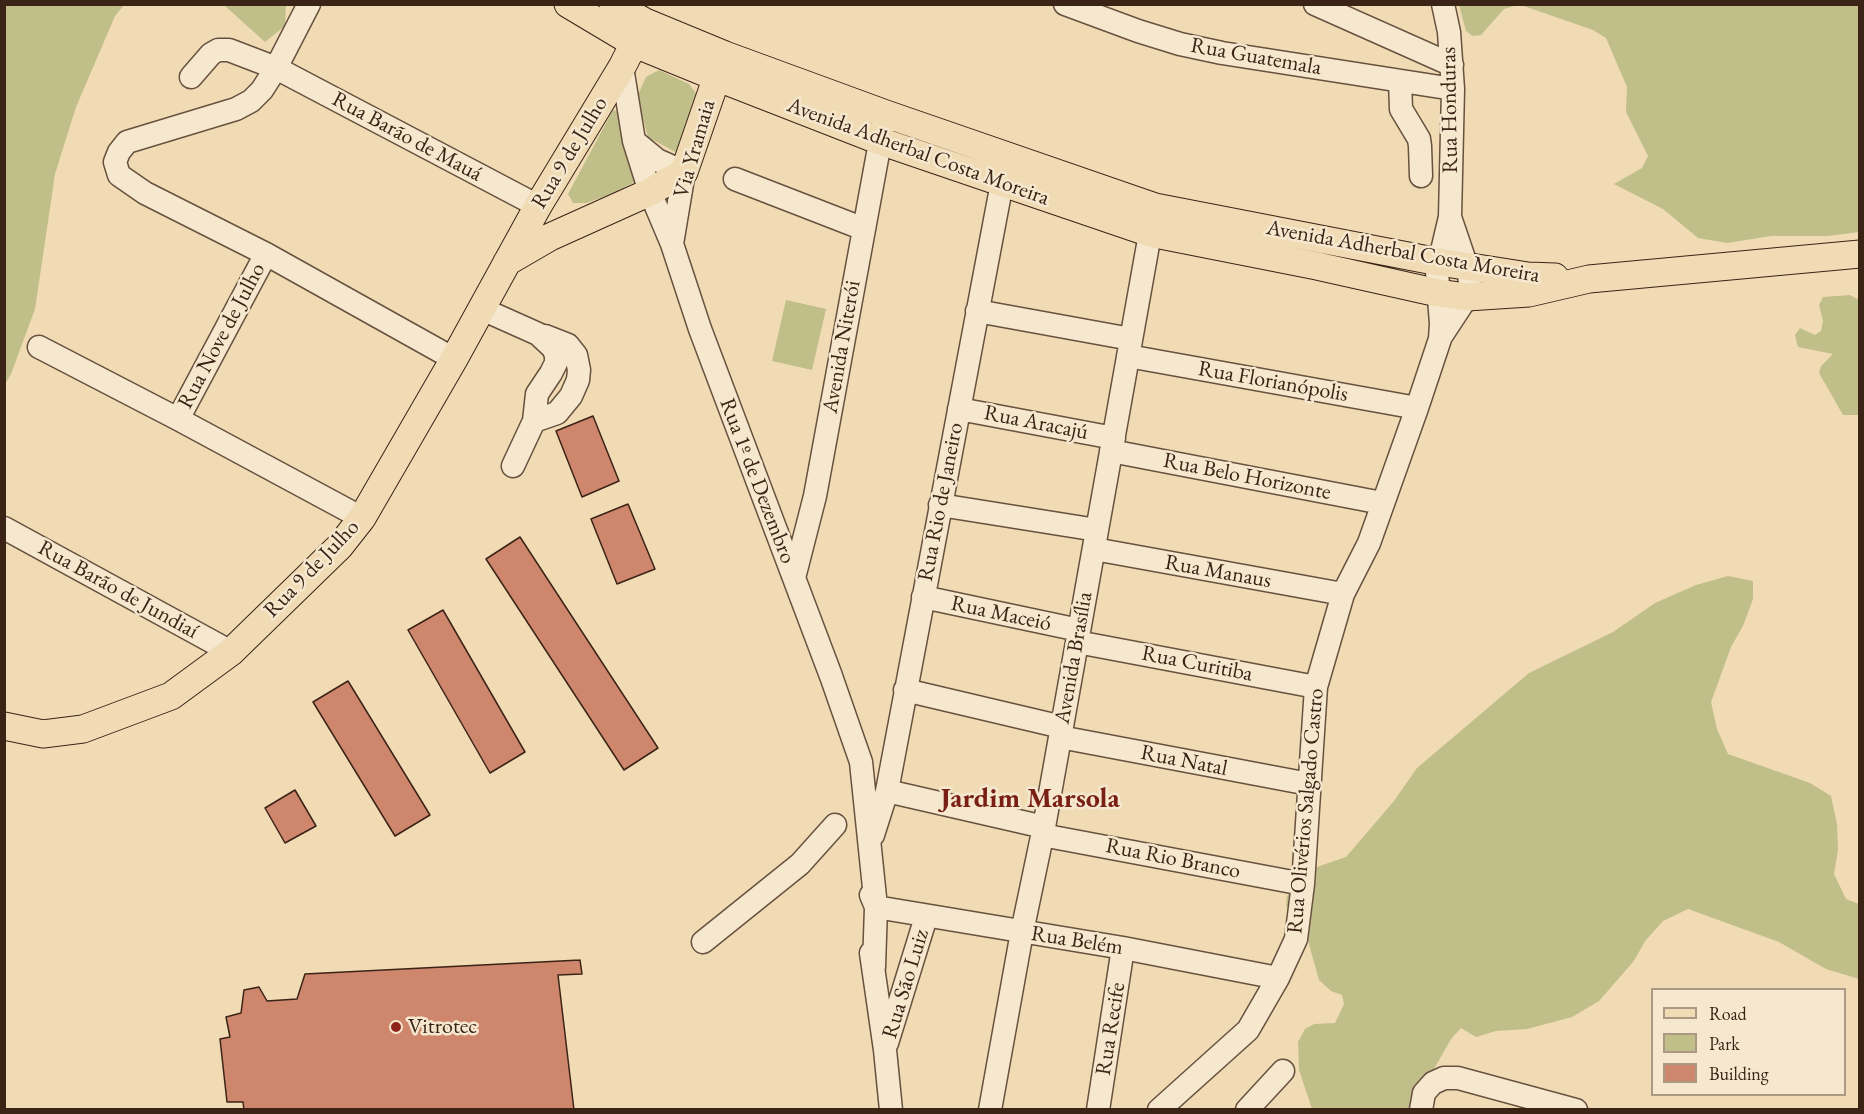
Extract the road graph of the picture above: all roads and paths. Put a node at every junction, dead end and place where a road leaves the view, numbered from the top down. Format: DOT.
graph roads {
  1 [pos="309,4"];
  2 [pos="568,4"];
  3 [pos="613,4"];
  4 [pos="1065,4"];
  5 [pos="1315,4"];
  6 [pos="1443,4"];
  7 [pos="634,44"];
  8 [pos="1452,65"];
  9 [pos="721,66"];
  10 [pos="276,68"];
  11 [pos="191,77"];
  12 [pos="1400,81"];
  13 [pos="1453,89"];
  14 [pos="886,114"];
  15 [pos="634,141"];
  16 [pos="880,141"];
  17 [pos="1007,157"];
  18 [pos="684,172"];
  19 [pos="1421,176"];
  20 [pos="735,179"];
  21 [pos="1002,183"];
  22 [pos="650,192"];
  23 [pos="538,206"];
  24 [pos="1155,207"];
  25 [pos="1450,217"];
  26 [pos="590,219"];
  27 [pos="864,229"];
  28 [pos="1150,233"];
  29 [pos="672,244"];
  30 [pos="266,254"];
  31 [pos="1860,254"];
  32 [pos="1439,262"];
  33 [pos="506,263"];
  34 [pos="1466,267"];
  35 [pos="1589,279"];
  36 [pos="1438,293"];
  37 [pos="1467,297"];
  38 [pos="482,309"];
  39 [pos="977,311"];
  40 [pos="538,334"];
  41 [pos="1440,339"];
  42 [pos="39,347"];
  43 [pos="1130,348"];
  44 [pos="454,359"];
  45 [pos="1417,408"];
  46 [pos="958,409"];
  47 [pos="178,419"];
  48 [pos="534,421"];
  49 [pos="1113,445"];
  50 [pos="513,466"];
  51 [pos="1382,502"];
  52 [pos="940,505"];
  53 [pos="362,518"];
  54 [pos="4,528"];
  55 [pos="1095,539"];
  56 [pos="794,578"];
  57 [pos="1343,594"];
  58 [pos="923,597"];
  59 [pos="1078,636"];
  60 [pos="231,652"];
  61 [pos="1316,687"];
  62 [pos="905,690"];
  63 [pos="898,725"];
  64 [pos="4,726"];
  65 [pos="1061,732"];
  66 [pos="860,761"];
  67 [pos="888,783"];
  68 [pos="1309,784"];
  69 [pos="835,825"];
  70 [pos="1043,831"];
  71 [pos="864,854"];
  72 [pos="1304,884"];
  73 [pos="876,907"];
  74 [pos="926,917"];
  75 [pos="1022,932"];
  76 [pos="703,942"];
  77 [pos="1123,948"];
  78 [pos="874,967"];
  79 [pos="1278,978"];
  80 [pos="885,1050"];
  81 [pos="1283,1071"];
  82 [pos="891,1110"];
  83 [pos="990,1110"];
  84 [pos="1098,1110"];
  85 [pos="1159,1110"];
  86 [pos="1247,1110"];
  87 [pos="1421,1110"];
  88 [pos="1576,1110"];
  1 -- 10 [label="street"];
  2 -- 7 [label="main road, Avenida Adherbal Costa Moreira"];
  3 -- 7 [label="main road, Avenida Adherbal Costa Moreira"];
  4 -- 12 [label="street, Rua Guatemala"];
  5 -- 8 [label="street"];
  6 -- 8 [label="street, Rua Honduras"];
  7 -- 9 [label="main road, Avenida Adherbal Costa Moreira"];
  7 -- 15 [label="street, Rua 1º de Dezembro"];
  7 -- 23 [label="main road, Rua 9 de Julho"];
  8 -- 13 [label="street, Rua Honduras"];
  9 -- 14 [label="main road, Avenida Adherbal Costa Moreira"];
  9 -- 16 [label="main road, Avenida Adherbal Costa Moreira"];
  9 -- 18 [label="main road, Via Yramaia"];
  10 -- 11 [label="street, Rua Barão de Mauá"];
  10 -- 23 [label="street, Rua Barão de Mauá"];
  10 -- 30 [label="street"];
  12 -- 13 [label="street, Rua Guatemala"];
  12 -- 19 [label="street"];
  13 -- 25 [label="street, Rua Honduras"];
  14 -- 16 [label="street, Avenida Niterói"];
  14 -- 17 [label="main road, Avenida Adherbal Costa Moreira"];
  15 -- 18 [label="street"];
  15 -- 22 [label="street, Rua 1º de Dezembro"];
  16 -- 21 [label="main road, Avenida Adherbal Costa Moreira"];
  16 -- 27 [label="street, Avenida Niterói"];
  17 -- 21 [label="street, Rua Rio de Janeiro"];
  17 -- 24 [label="main road, Avenida Adherbal Costa Moreira"];
  18 -- 22 [label="main road, Rua 9 de Julho"];
  18 -- 29 [label="street, Via Yramaia"];
  20 -- 27 [label="street"];
  21 -- 28 [label="main road, Avenida Adherbal Costa Moreira"];
  21 -- 39 [label="street, Rua Rio de Janeiro"];
  22 -- 26 [label="main road, Rua 9 de Julho"];
  22 -- 29 [label="street, Rua 1º de Dezembro"];
  23 -- 26 [label="main road"];
  23 -- 33 [label="main road, Rua 9 de Julho"];
  24 -- 28 [label="street, Avenida Brasília"];
  24 -- 32 [label="main road, Avenida Adherbal Costa Moreira"];
  25 -- 32 [label="street"];
  25 -- 34 [label="street"];
  26 -- 33 [label="main road, Rua 9 de Julho"];
  27 -- 56 [label="street, Avenida Niterói"];
  28 -- 36 [label="main road, Avenida Adherbal Costa Moreira"];
  28 -- 43 [label="street, Avenida Brasília"];
  29 -- 56 [label="street, Rua 1º de Dezembro"];
  30 -- 44 [label="street"];
  30 -- 47 [label="street, Rua Nove de Julho"];
  31 -- 35 [label="main road"];
  32 -- 34 [label="main road, Avenida Adherbal Costa Moreira"];
  32 -- 36 [label="street"];
  33 -- 38 [label="main road, Rua 9 de Julho"];
  34 -- 35 [label="main road, Avenida Adherbal Costa Moreira"];
  34 -- 37 [label="street"];
  35 -- 37 [label="main road, Avenida Adherbal Costa Moreira"];
  36 -- 37 [label="main road, Avenida Adherbal Costa Moreira"];
  36 -- 41 [label="street"];
  37 -- 41 [label="street"];
  38 -- 40 [label="street"];
  38 -- 44 [label="main road, Rua 9 de Julho"];
  39 -- 43 [label="street, Rua Florianópolis"];
  39 -- 46 [label="street, Rua Rio de Janeiro"];
  40 -- 48 [label="street"];
  40 -- 48 [label="street"];
  41 -- 45 [label="street, Rua Olivérios Salgado Castro"];
  42 -- 47 [label="street"];
  43 -- 45 [label="street, Rua Florianópolis"];
  43 -- 49 [label="street, Avenida Brasília"];
  44 -- 53 [label="main road, Rua 9 de Julho"];
  45 -- 51 [label="street, Rua Olivérios Salgado Castro"];
  46 -- 49 [label="street, Rua Aracajú"];
  46 -- 52 [label="street, Rua Rio de Janeiro"];
  47 -- 53 [label="street"];
  48 -- 50 [label="street"];
  49 -- 51 [label="street, Rua Belo Horizonte"];
  49 -- 55 [label="street, Avenida Brasília"];
  51 -- 57 [label="street, Rua Olivérios Salgado Castro"];
  52 -- 55 [label="street, Rua Manaus"];
  52 -- 58 [label="street, Rua Rio de Janeiro"];
  53 -- 60 [label="main road, Rua 9 de Julho"];
  54 -- 60 [label="street, Rua Barão de Jundiaí"];
  55 -- 57 [label="street, Rua Manaus"];
  55 -- 59 [label="street, Avenida Brasília"];
  56 -- 66 [label="street, Rua 1º de Dezembro"];
  57 -- 61 [label="street, Rua Olivérios Salgado Castro"];
  58 -- 59 [label="street, Rua Maceió"];
  58 -- 62 [label="street, Rua Rio de Janeiro"];
  59 -- 61 [label="street, Rua Curitiba"];
  59 -- 65 [label="street, Avenida Brasília"];
  60 -- 64 [label="main road, Rua 9 de Julho"];
  61 -- 68 [label="street, Rua Olivérios Salgado Castro"];
  62 -- 63 [label="street, Rua Rio de Janeiro"];
  62 -- 65 [label="street, Rua Natal"];
  63 -- 66 [label="street"];
  63 -- 67 [label="street, Rua Rio de Janeiro"];
  65 -- 68 [label="street, Rua Natal"];
  65 -- 70 [label="street, Avenida Brasília"];
  66 -- 67 [label="street"];
  66 -- 71 [label="street, Rua 1º de Dezembro"];
  67 -- 70 [label="street, Rua Rio Branco"];
  67 -- 71 [label="street, Rua Rio de Janeiro"];
  68 -- 72 [label="street, Rua Olivérios Salgado Castro"];
  69 -- 76 [label="street"];
  70 -- 72 [label="street, Rua Rio Branco"];
  70 -- 75 [label="street, Avenida Brasília"];
  71 -- 73 [label="street"];
  71 -- 78 [label="street, Rua 1º de Dezembro"];
  72 -- 79 [label="street, Rua Olivérios Salgado Castro"];
  73 -- 74 [label="street, Rua Belém"];
  73 -- 78 [label="street, Rua 1º de Dezembro"];
  74 -- 75 [label="street, Rua Belém"];
  74 -- 80 [label="street, Rua São Luiz"];
  75 -- 77 [label="street, Rua Belém"];
  75 -- 83 [label="street, Avenida Brasília"];
  77 -- 79 [label="street, Rua Belém"];
  77 -- 84 [label="street, Rua Recife"];
  78 -- 80 [label="street, Rua 1º de Dezembro"];
  79 -- 85 [label="street, Rua Olivérios Salgado Castro"];
  80 -- 82 [label="street, Rua 1º de Dezembro"];
  81 -- 86 [label="street"];
  87 -- 88 [label="street"];
}
